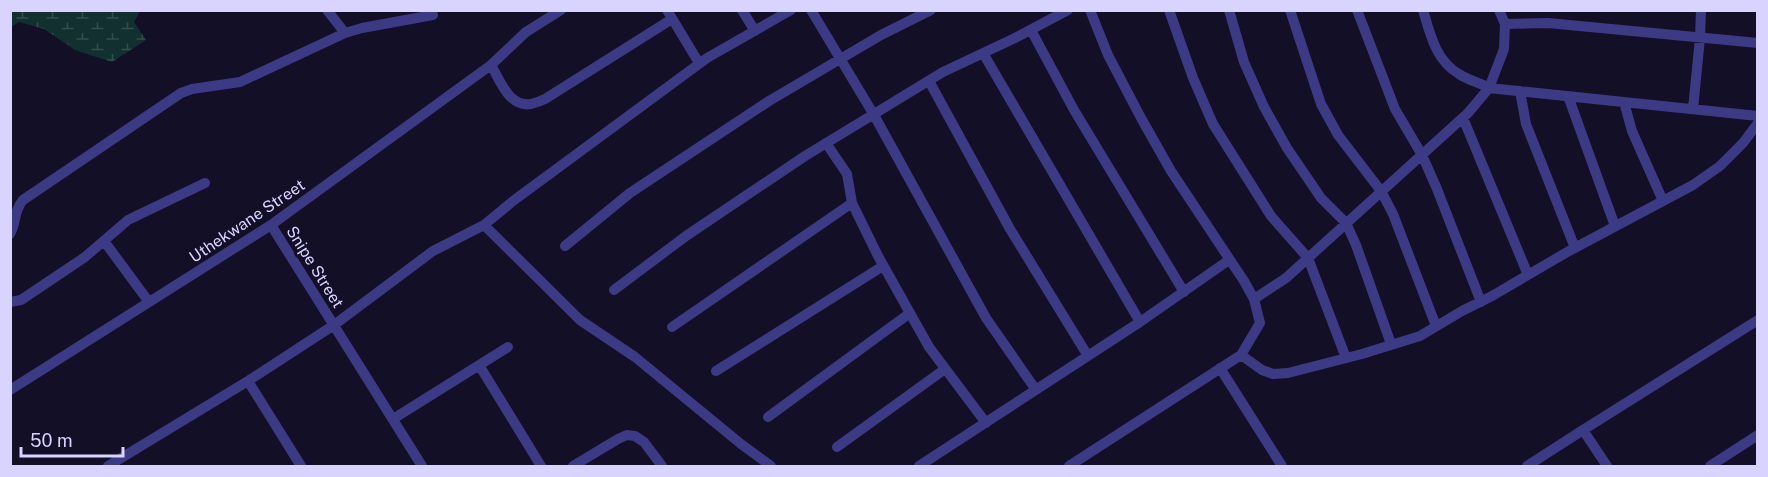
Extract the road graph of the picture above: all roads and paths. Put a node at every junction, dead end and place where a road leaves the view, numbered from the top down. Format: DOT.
graph roads {
  1 [pos="327,10"];
  2 [pos="561,10"];
  3 [pos="742,10"];
  4 [pos="791,10"];
  5 [pos="811,10"];
  6 [pos="931,10"];
  7 [pos="1068,10"];
  8 [pos="1090,10"];
  9 [pos="1168,10"];
  10 [pos="1229,10"];
  11 [pos="1290,10"];
  12 [pos="1357,10"];
  13 [pos="1423,10"];
  14 [pos="1500,10"];
  15 [pos="1701,10"];
  16 [pos="433,15"];
  17 [pos="669,15"];
  18 [pos="1505,24"];
  19 [pos="1031,30"];
  20 [pos="755,31"];
  21 [pos="345,33"];
  22 [pos="1700,38"];
  23 [pos="1758,43"];
  24 [pos="983,53"];
  25 [pos="839,59"];
  26 [pos="699,63"];
  27 [pos="491,65"];
  28 [pos="929,81"];
  29 [pos="1490,88"];
  30 [pos="1520,91"];
  31 [pos="1569,96"];
  32 [pos="1623,102"];
  33 [pos="1693,109"];
  34 [pos="874,115"];
  35 [pos="1758,116"];
  36 [pos="1462,118"];
  37 [pos="1758,123"];
  38 [pos="826,143"];
  39 [pos="1422,155"];
  40 [pos="205,183"];
  41 [pos="1381,191"];
  42 [pos="1663,201"];
  43 [pos="852,203"];
  44 [pos="1346,223"];
  45 [pos="272,225"];
  46 [pos="484,225"];
  47 [pos="1615,226"];
  48 [pos="10,234"];
  49 [pos="104,241"];
  50 [pos="565,246"];
  51 [pos="1575,248"];
  52 [pos="1308,258"];
  53 [pos="1229,260"];
  54 [pos="883,266"];
  55 [pos="1528,275"];
  56 [pos="614,290"];
  57 [pos="1184,292"];
  58 [pos="1254,299"];
  59 [pos="10,302"];
  60 [pos="148,302"];
  61 [pos="1481,302"];
  62 [pos="910,313"];
  63 [pos="1758,320"];
  64 [pos="1140,322"];
  65 [pos="334,325"];
  66 [pos="1436,326"];
  67 [pos="672,327"];
  68 [pos="1391,344"];
  69 [pos="508,347"];
  70 [pos="1241,355"];
  71 [pos="1088,356"];
  72 [pos="1346,358"];
  73 [pos="478,365"];
  74 [pos="1220,368"];
  75 [pos="945,369"];
  76 [pos="716,371"];
  77 [pos="248,381"];
  78 [pos="10,390"];
  79 [pos="1036,390"];
  80 [pos="768,417"];
  81 [pos="393,419"];
  82 [pos="986,423"];
  83 [pos="1584,430"];
  84 [pos="1758,435"];
  85 [pos="837,447"];
  86 [pos="108,466"];
  87 [pos="301,466"];
  88 [pos="422,466"];
  89 [pos="541,466"];
  90 [pos="573,466"];
  91 [pos="662,466"];
  92 [pos="771,466"];
  93 [pos="920,466"];
  94 [pos="1069,466"];
  95 [pos="1282,466"];
  96 [pos="1527,466"];
  97 [pos="1606,466"];
  98 [pos="1710,466"];
  1 -- 21 [label="street"];
  2 -- 27 [label="street, Uthekwane Street"];
  3 -- 20 [label="street"];
  4 -- 20 [label="street"];
  5 -- 25 [label="street"];
  6 -- 25 [label="street"];
  7 -- 19 [label="street"];
  8 -- 53 [label="street"];
  9 -- 52 [label="street"];
  10 -- 44 [label="street"];
  11 -- 41 [label="street"];
  12 -- 39 [label="street"];
  13 -- 29 [label="street"];
  14 -- 18 [label="street"];
  15 -- 22 [label="street"];
  16 -- 21 [label="street"];
  17 -- 26 [label="street"];
  17 -- 27 [label="street"];
  18 -- 22 [label="street"];
  18 -- 29 [label="street"];
  19 -- 24 [label="street"];
  19 -- 57 [label="street"];
  20 -- 26 [label="street"];
  21 -- 48 [label="street"];
  22 -- 23 [label="street"];
  22 -- 33 [label="street"];
  24 -- 28 [label="street"];
  24 -- 64 [label="street"];
  25 -- 34 [label="street"];
  25 -- 50 [label="street"];
  26 -- 46 [label="street"];
  27 -- 45 [label="street, Uthekwane Street"];
  28 -- 34 [label="street"];
  28 -- 71 [label="street"];
  29 -- 30 [label="street"];
  29 -- 36 [label="street"];
  30 -- 31 [label="street"];
  30 -- 51 [label="street"];
  31 -- 32 [label="street"];
  31 -- 47 [label="street"];
  32 -- 33 [label="street"];
  32 -- 42 [label="street"];
  33 -- 35 [label="street"];
  34 -- 38 [label="street"];
  34 -- 79 [label="street"];
  36 -- 39 [label="street"];
  36 -- 55 [label="street"];
  37 -- 42 [label="street"];
  38 -- 43 [label="street"];
  38 -- 56 [label="street"];
  39 -- 41 [label="street"];
  39 -- 61 [label="street"];
  40 -- 49 [label="street"];
  41 -- 44 [label="street"];
  41 -- 66 [label="street"];
  42 -- 47 [label="street"];
  43 -- 54 [label="street"];
  43 -- 67 [label="street"];
  44 -- 52 [label="street"];
  44 -- 68 [label="street"];
  45 -- 60 [label="street, Uthekwane Street"];
  45 -- 65 [label="street, Snipe Street"];
  46 -- 65 [label="street"];
  46 -- 92 [label="street"];
  47 -- 51 [label="street"];
  49 -- 59 [label="street"];
  49 -- 60 [label="street"];
  51 -- 55 [label="street"];
  52 -- 58 [label="street"];
  52 -- 72 [label="street"];
  53 -- 57 [label="street"];
  53 -- 58 [label="street"];
  54 -- 62 [label="street"];
  54 -- 76 [label="street"];
  55 -- 61 [label="street"];
  57 -- 64 [label="street"];
  58 -- 70 [label="street"];
  60 -- 78 [label="street, Uthekwane Street"];
  61 -- 66 [label="street"];
  62 -- 75 [label="street"];
  62 -- 80 [label="street"];
  63 -- 83 [label="street"];
  64 -- 71 [label="street"];
  65 -- 77 [label="street"];
  65 -- 81 [label="street, Snipe Street"];
  66 -- 68 [label="street"];
  68 -- 72 [label="street"];
  69 -- 73 [label="street"];
  70 -- 72 [label="street"];
  70 -- 74 [label="street"];
  71 -- 79 [label="street"];
  73 -- 81 [label="street"];
  73 -- 89 [label="street"];
  74 -- 94 [label="street"];
  74 -- 95 [label="street"];
  75 -- 82 [label="street"];
  75 -- 85 [label="street"];
  77 -- 86 [label="street"];
  77 -- 87 [label="street"];
  79 -- 82 [label="street"];
  81 -- 88 [label="street, Snipe Street"];
  82 -- 93 [label="street"];
  83 -- 96 [label="street"];
  83 -- 97 [label="street"];
  84 -- 98 [label="street"];
  90 -- 91 [label="street"];
}
